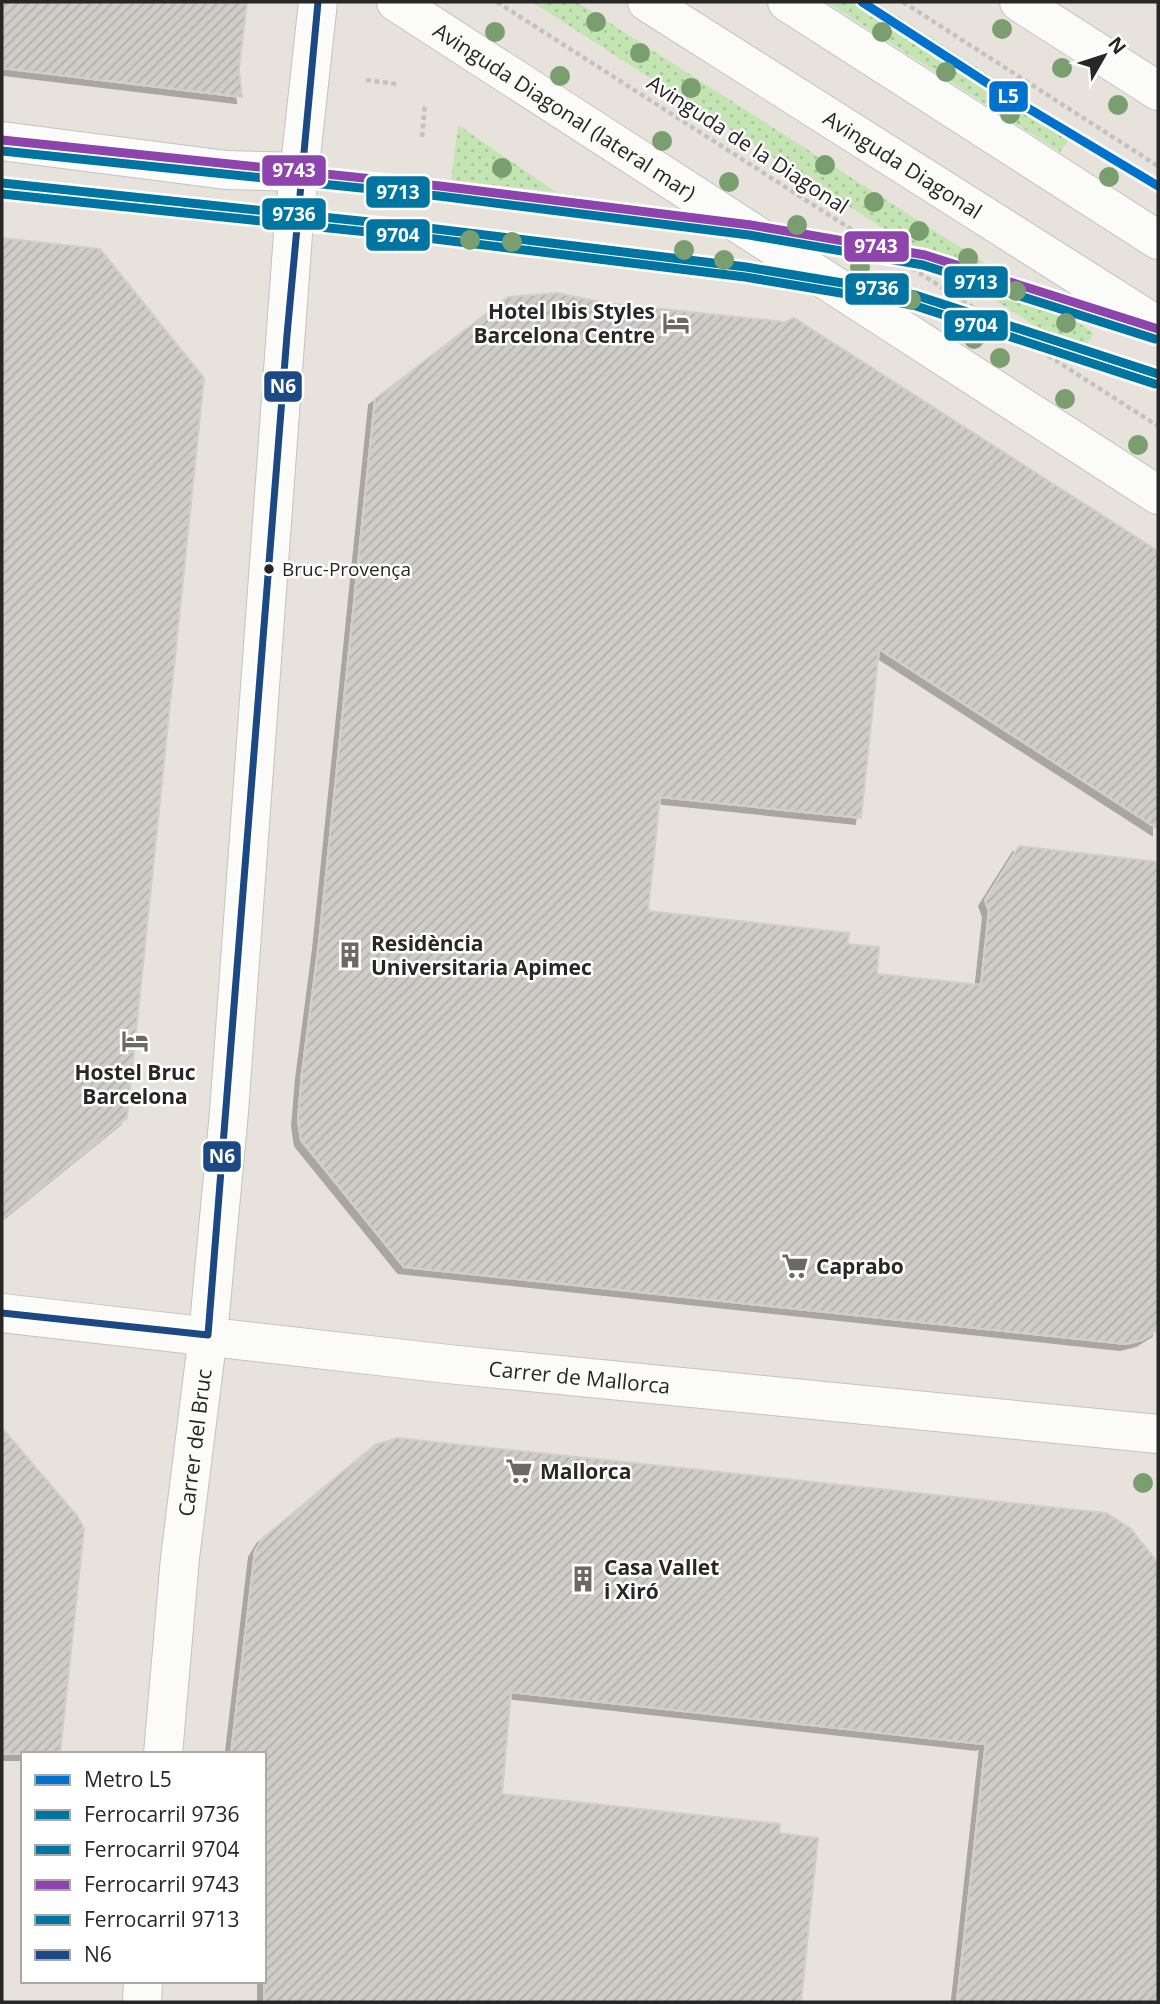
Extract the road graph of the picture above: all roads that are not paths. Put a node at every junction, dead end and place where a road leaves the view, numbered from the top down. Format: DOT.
graph roads {
  1 [pos="318,2"];
  2 [pos="396,2"];
  3 [pos="647,2"];
  4 [pos="787,2"];
  5 [pos="1019,2"];
  6 [pos="1158,91"];
  7 [pos="2,141"];
  8 [pos="299,172"];
  9 [pos="1158,240"];
  10 [pos="1158,326"];
  11 [pos="1158,495"];
  12 [pos="2,1314"];
  13 [pos="208,1335"];
  14 [pos="1158,1434"];
  15 [pos="163,1752"];
  16 [pos="143,1983"];
  17 [pos="142,2002"];
  1 -- 8 [label="street, Carrer del Bruc"];
  2 -- 11 [label="street, Avinguda Diagonal (lateral mar)"];
  3 -- 10 [label="street, Avinguda Diagonal"];
  4 -- 9 [label="street"];
  5 -- 6 [label="street"];
  7 -- 8 [label="street"];
  8 -- 13 [label="street, Carrer del Bruc"];
  12 -- 13 [label="street, Carrer de Mallorca"];
  13 -- 14 [label="street, Carrer de Mallorca"];
  13 -- 15 [label="street, Carrer del Bruc"];
  16 -- 17 [label="street"];
}
